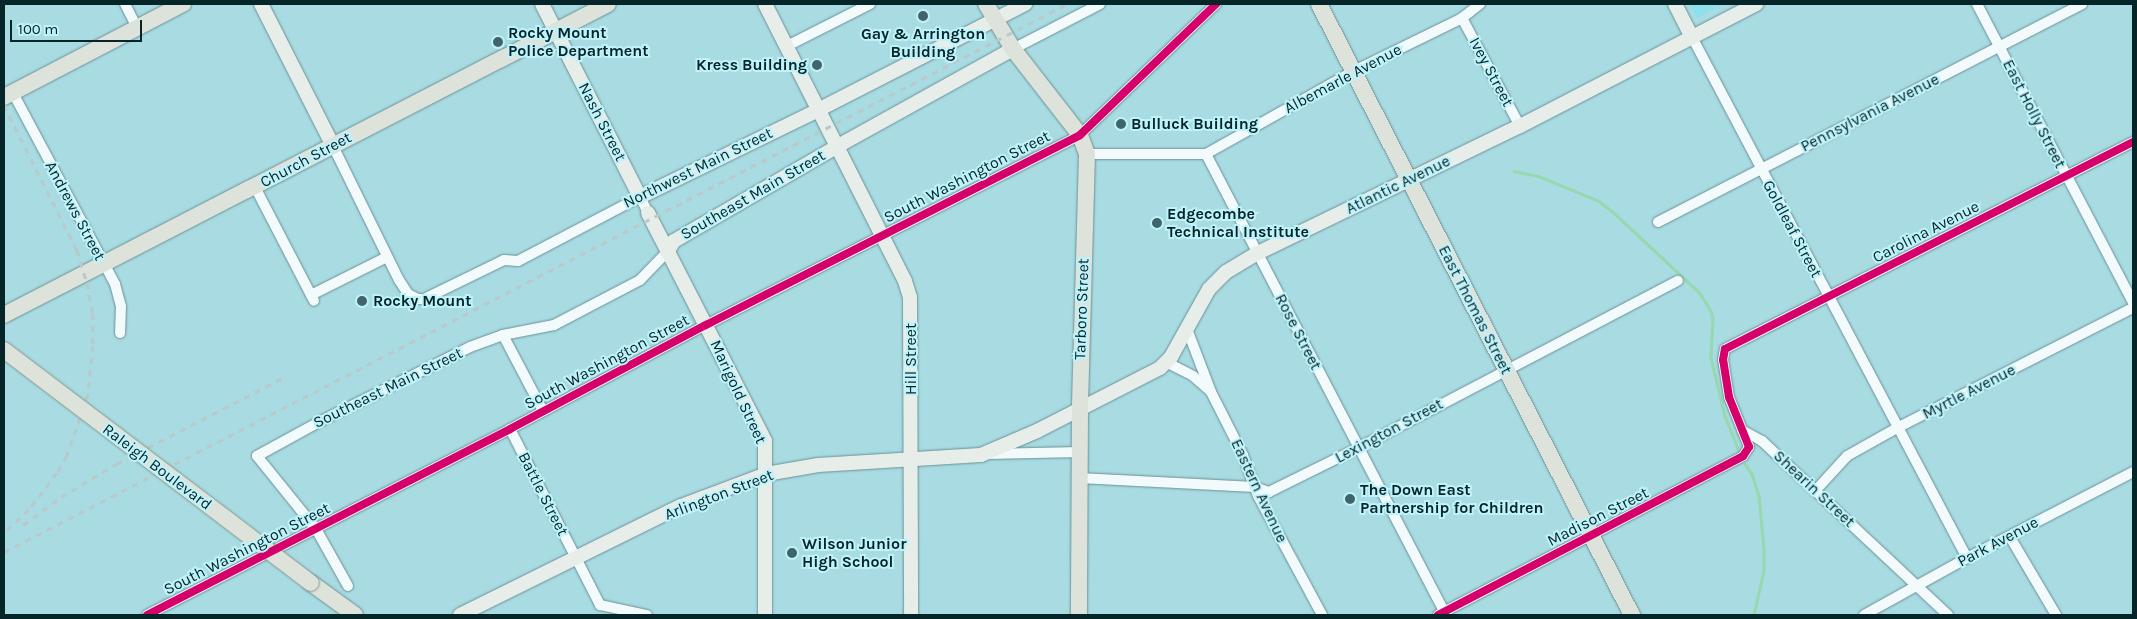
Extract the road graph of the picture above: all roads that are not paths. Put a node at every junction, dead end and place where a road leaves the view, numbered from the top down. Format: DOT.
graph roads {
  1 [pos="124,4"];
  2 [pos="183,4"];
  3 [pos="261,4"];
  4 [pos="542,4"];
  5 [pos="608,4"];
  6 [pos="765,4"];
  7 [pos="870,4"];
  8 [pos="986,4"];
  9 [pos="1025,4"];
  10 [pos="1100,4"];
  11 [pos="1216,4"];
  12 [pos="1319,4"];
  13 [pos="1480,4"];
  14 [pos="1675,4"];
  15 [pos="1756,4"];
  16 [pos="1977,4"];
  17 [pos="2082,4"];
  18 [pos="1462,18"];
  19 [pos="998,25"];
  20 [pos="137,28"];
  21 [pos="556,31"];
  22 [pos="1692,37"];
  23 [pos="787,46"];
  24 [pos="1999,46"];
  25 [pos="1012,49"];
  26 [pos="1352,72"];
  27 [pos="8,95"];
  28 [pos="821,116"];
  29 [pos="1520,126"];
  30 [pos="1080,135"];
  31 [pos="2133,142"];
  32 [pos="333,146"];
  33 [pos="836,147"];
  34 [pos="1086,154"];
  35 [pos="1206,154"];
  36 [pos="1761,170"];
  37 [pos="2066,176"];
  38 [pos="1408,180"];
  39 [pos="255,187"];
  40 [pos="640,196"];
  41 [pos="648,213"];
  42 [pos="1658,222"];
  43 [pos="882,236"];
  44 [pos="667,252"];
  45 [pos="1258,253"];
  46 [pos="387,257"];
  47 [pos="103,264"];
  48 [pos="1678,281"];
  49 [pos="1828,298"];
  50 [pos="2133,303"];
  51 [pos="2133,308"];
  52 [pos="4,315"];
  53 [pos="706,325"];
  54 [pos="1186,329"];
  55 [pos="120,333"];
  56 [pos="503,335"];
  57 [pos="4,350"];
  58 [pos="1166,362"];
  59 [pos="1506,369"];
  60 [pos="1211,392"];
  61 [pos="1080,409"];
  62 [pos="543,411"];
  63 [pos="1897,428"];
  64 [pos="510,429"];
  65 [pos="1742,430"];
  66 [pos="1358,448"];
  67 [pos="1080,452"];
  68 [pos="981,454"];
  69 [pos="910,459"];
  70 [pos="2133,472"];
  71 [pos="766,474"];
  72 [pos="1080,478"];
  73 [pos="1255,487"];
  74 [pos="1816,490"];
  75 [pos="316,529"];
  76 [pos="1591,535"];
  77 [pos="2010,537"];
  78 [pos="1966,558"];
  79 [pos="577,559"];
  80 [pos="348,586"];
  81 [pos="1917,586"];
  82 [pos="1443,614"];
  83 [pos="147,615"];
  84 [pos="355,615"];
  85 [pos="460,615"];
  86 [pos="647,615"];
  87 [pos="764,615"];
  88 [pos="911,615"];
  89 [pos="1079,615"];
  90 [pos="1322,615"];
  91 [pos="1632,615"];
  92 [pos="1864,615"];
  93 [pos="1948,615"];
  94 [pos="2056,615"];
  1 -- 20 [label="street"];
  2 -- 20 [label="main road"];
  3 -- 32 [label="street"];
  4 -- 21 [label="street, Nash Street"];
  5 -- 21 [label="main road, Church Street"];
  6 -- 23 [label="street, Hill Street"];
  7 -- 23 [label="street"];
  8 -- 19 [label="main road, Tarboro Street"];
  9 -- 19 [label="street, Northwest Main Street"];
  10 -- 25 [label="street"];
  11 -- 30 [label="street, South Washington Street"];
  12 -- 26 [label="main road, East Thomas Street"];
  13 -- 18 [label="street, Albemarle Avenue"];
  14 -- 22 [label="street, Goldleaf Street"];
  15 -- 22 [label="street, Atlantic Avenue"];
  16 -- 24 [label="street, East Holly Street"];
  17 -- 24 [label="street, Pennsylvania Avenue"];
  18 -- 26 [label="street, Albemarle Avenue"];
  18 -- 29 [label="street, Ivey Street"];
  19 -- 25 [label="main road, Tarboro Street"];
  19 -- 28 [label="street, Northwest Main Street"];
  20 -- 27 [label="main road"];
  21 -- 32 [label="main road, Church Street"];
  21 -- 40 [label="street, Nash Street"];
  22 -- 29 [label="street, Atlantic Avenue"];
  22 -- 36 [label="street, Goldleaf Street"];
  23 -- 28 [label="street, Hill Street"];
  24 -- 36 [label="street, Pennsylvania Avenue"];
  24 -- 37 [label="street, East Holly Street"];
  25 -- 30 [label="main road, Tarboro Street"];
  25 -- 33 [label="street, Southeast Main Street"];
  26 -- 35 [label="street, Albemarle Avenue"];
  26 -- 38 [label="main road, East Thomas Street"];
  27 -- 47 [label="street, Andrews Street"];
  28 -- 33 [label="street, Hill Street"];
  28 -- 40 [label="street, Northwest Main Street"];
  29 -- 38 [label="street, Atlantic Avenue"];
  30 -- 34 [label="main road, Tarboro Street"];
  30 -- 43 [label="street, South Washington Street"];
  31 -- 37 [label="street, Carolina Avenue"];
  32 -- 39 [label="main road, Church Street"];
  32 -- 46 [label="street, Northwest Main Street"];
  33 -- 43 [label="street, Hill Street"];
  33 -- 44 [label="street, Southeast Main Street"];
  34 -- 35 [label="street"];
  34 -- 61 [label="main road, Tarboro Street"];
  35 -- 45 [label="street, Rose Street"];
  36 -- 42 [label="street, Pennsylvania Avenue"];
  36 -- 49 [label="street, Goldleaf Street"];
  37 -- 49 [label="street, Carolina Avenue"];
  37 -- 50 [label="street, East Holly Street"];
  38 -- 45 [label="street, Atlantic Avenue"];
  38 -- 59 [label="main road, East Thomas Street"];
  39 -- 46 [label="street"];
  39 -- 47 [label="main road, Church Street"];
  40 -- 41 [label="street, Nash Street"];
  40 -- 46 [label="street, Northwest Main Street"];
  41 -- 44 [label="street, Marigold Street"];
  43 -- 53 [label="street, South Washington Street"];
  43 -- 69 [label="street, Hill Street"];
  44 -- 53 [label="street, Marigold Street"];
  44 -- 56 [label="street, Southeast Main Street"];
  45 -- 54 [label="street, Atlantic Avenue"];
  45 -- 66 [label="street, Rose Street"];
  47 -- 52 [label="main road, Church Street"];
  47 -- 55 [label="street, Andrews Street"];
  48 -- 59 [label="street, Lexington Street"];
  49 -- 63 [label="street, Goldleaf Street"];
  49 -- 65 [label="street, Carolina Avenue"];
  51 -- 63 [label="street, Myrtle Avenue"];
  53 -- 62 [label="street, South Washington Street"];
  53 -- 71 [label="street, Marigold Street"];
  54 -- 58 [label="street, Atlantic Avenue"];
  54 -- 60 [label="street, Eastern Avenue"];
  56 -- 62 [label="street"];
  56 -- 75 [label="street, Southeast Main Street"];
  57 -- 84 [label="main road, Raleigh Boulevard, bridge"];
  58 -- 60 [label="street"];
  58 -- 61 [label="street, Atlantic Avenue"];
  59 -- 66 [label="street, Lexington Street"];
  59 -- 76 [label="main road, East Thomas Street"];
  60 -- 73 [label="street, Eastern Avenue"];
  61 -- 67 [label="main road, Tarboro Street"];
  61 -- 68 [label="street, Arlington Street"];
  62 -- 64 [label="street, South Washington Street"];
  63 -- 74 [label="street, Myrtle Avenue"];
  63 -- 78 [label="street, Goldleaf Street"];
  64 -- 75 [label="street, South Washington Street"];
  64 -- 79 [label="street, Battle Street"];
  65 -- 74 [label="street, Shearin Street"];
  65 -- 76 [label="street, Madison Street"];
  66 -- 73 [label="street, Lexington Street"];
  66 -- 82 [label="street, Rose Street"];
  67 -- 68 [label="street"];
  67 -- 72 [label="main road, Tarboro Street"];
  68 -- 69 [label="street, Arlington Street"];
  69 -- 71 [label="street, Arlington Street"];
  69 -- 88 [label="street, Hill Street"];
  70 -- 77 [label="street, Park Avenue"];
  71 -- 79 [label="street, Arlington Street"];
  71 -- 87 [label="street, Marigold Street"];
  72 -- 73 [label="street, Lexington Street"];
  72 -- 89 [label="main road, Tarboro Street"];
  73 -- 90 [label="street, Eastern Avenue"];
  74 -- 81 [label="street, Shearin Street"];
  75 -- 80 [label="street"];
  75 -- 83 [label="street, South Washington Street"];
  76 -- 82 [label="street, Madison Street"];
  76 -- 91 [label="main road, East Thomas Street"];
  77 -- 78 [label="street, Park Avenue"];
  77 -- 94 [label="street"];
  78 -- 81 [label="street, Park Avenue"];
  79 -- 85 [label="street, Arlington Street"];
  79 -- 86 [label="street, Battle Street"];
  81 -- 92 [label="street, Park Avenue"];
  81 -- 93 [label="street, Shearin Street"];
}
